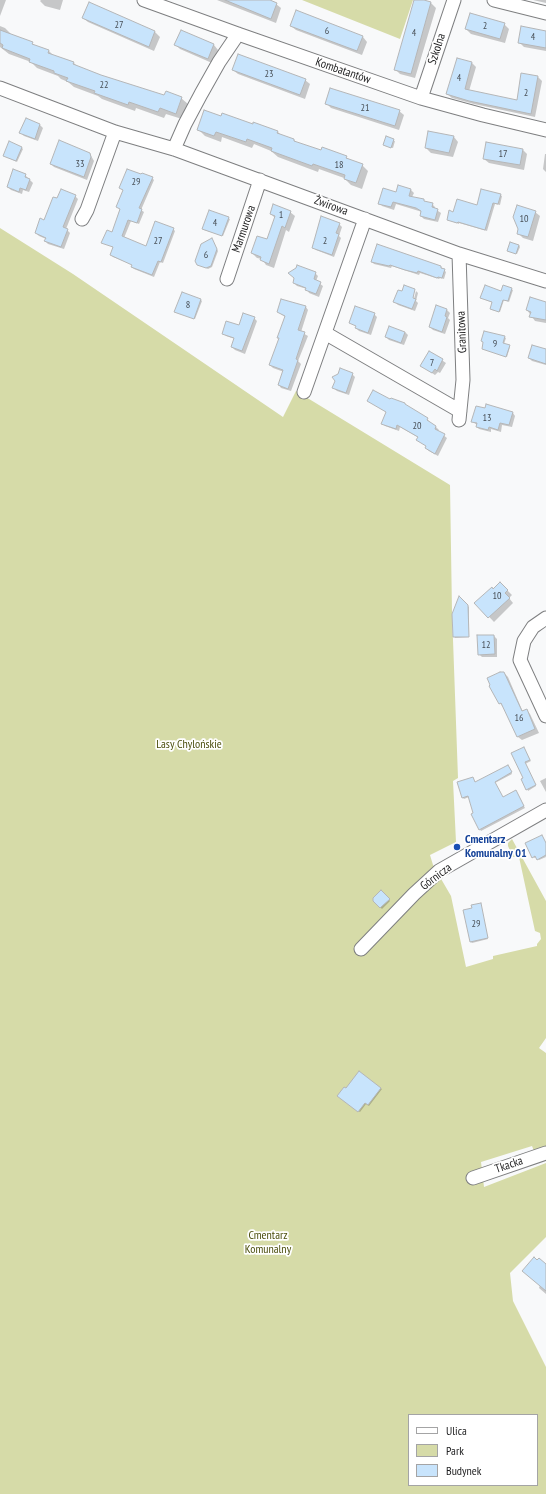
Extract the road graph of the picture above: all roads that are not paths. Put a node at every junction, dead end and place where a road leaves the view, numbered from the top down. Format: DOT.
graph roads {
  1 [pos="144,0"];
  2 [pos="454,0"];
  3 [pos="494,0"];
  4 [pos="546,13"];
  5 [pos="238,34"];
  6 [pos="0,88"];
  7 [pos="421,98"];
  8 [pos="546,130"];
  9 [pos="115,132"];
  10 [pos="174,149"];
  11 [pos="260,180"];
  12 [pos="82,219"];
  13 [pos="365,219"];
  14 [pos="459,254"];
  15 [pos="227,278"];
  16 [pos="546,281"];
  17 [pos="325,333"];
  18 [pos="304,392"];
  19 [pos="546,618"];
  20 [pos="546,716"];
  21 [pos="546,810"];
  22 [pos="361,948"];
  23 [pos="546,1153"];
  24 [pos="473,1178"];
  1 -- 5 [label="street, Kombatantów"];
  2 -- 7 [label="street, Szkolna"];
  3 -- 4 [label="street"];
  5 -- 7 [label="street, Kombatantów"];
  5 -- 10 [label="street"];
  6 -- 9 [label="street, Żwirowa"];
  7 -- 8 [label="street, Kombatantów"];
  9 -- 10 [label="street, Żwirowa"];
  9 -- 12 [label="street"];
  10 -- 11 [label="street, Żwirowa"];
  11 -- 13 [label="street, Żwirowa"];
  11 -- 15 [label="street, Marmurowa"];
  13 -- 14 [label="street, Żwirowa"];
  13 -- 17 [label="street"];
  14 -- 16 [label="street, Żwirowa"];
  14 -- 17 [label="street, Granitowa"];
  17 -- 18 [label="street"];
  19 -- 20 [label="street"];
  21 -- 22 [label="street, Górnicza"];
  23 -- 24 [label="street, Tkacka"];
}
